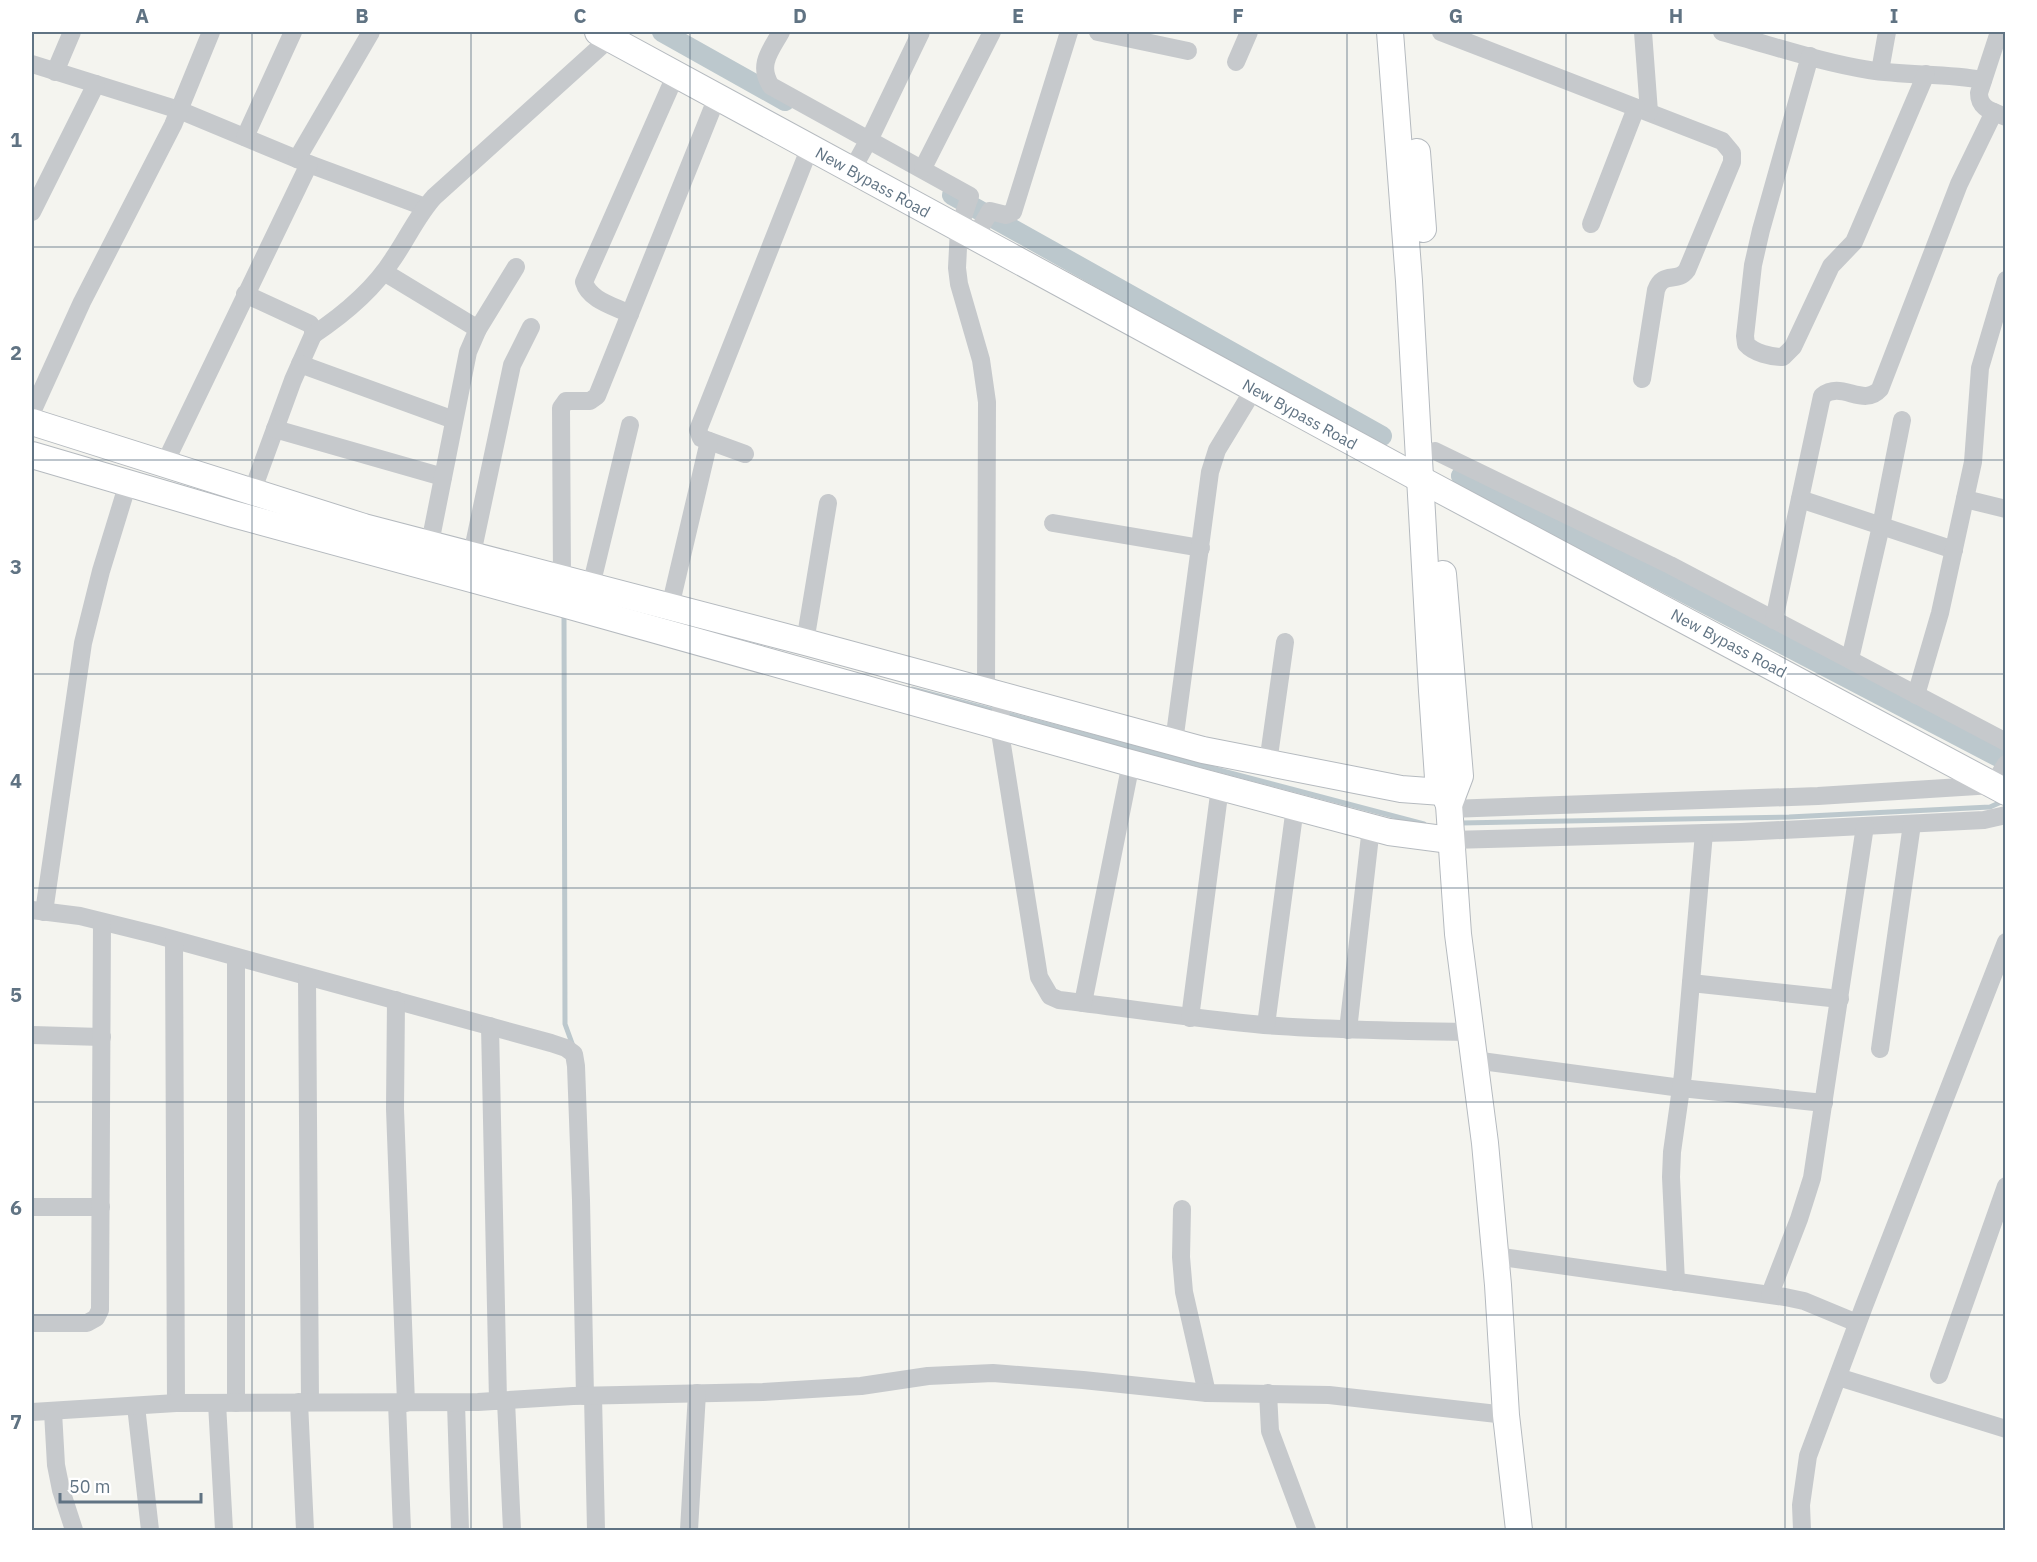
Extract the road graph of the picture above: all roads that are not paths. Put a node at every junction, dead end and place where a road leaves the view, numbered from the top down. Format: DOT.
graph roads {
  1 [pos="72,32"];
  2 [pos="211,32"];
  3 [pos="293,32"];
  4 [pos="371,32"];
  5 [pos="781,32"];
  6 [pos="921,32"];
  7 [pos="992,32"];
  8 [pos="1069,32"];
  9 [pos="1098,32"];
  10 [pos="1249,32"];
  11 [pos="1390,32"];
  12 [pos="1403,32"];
  13 [pos="1440,32"];
  14 [pos="1643,32"];
  15 [pos="1722,32"];
  16 [pos="1887,32"];
  17 [pos="1999,32"];
  18 [pos="604,35"];
  19 [pos="1141,36"];
  20 [pos="1188,51"];
  21 [pos="1810,56"];
  22 [pos="1236,62"];
  23 [pos="32,64"];
  24 [pos="1880,71"];
  25 [pos="55,72"];
  26 [pos="676,74"];
  27 [pos="1926,74"];
  28 [pos="1983,80"];
  29 [pos="96,84"];
  30 [pos="717,97"];
  31 [pos="179,110"];
  32 [pos="1643,110"];
  33 [pos="2000,114"];
  34 [pos="246,137"];
  35 [pos="810,147"];
  36 [pos="862,152"];
  37 [pos="303,161"];
  38 [pos="923,168"];
  39 [pos="425,207"];
  40 [pos="32,212"];
  41 [pos="973,219"];
  42 [pos="1591,224"];
  43 [pos="516,267"];
  44 [pos="384,272"];
  45 [pos="2006,280"];
  46 [pos="245,294"];
  47 [pos="630,314"];
  48 [pos="531,327"];
  49 [pos="478,329"];
  50 [pos="313,335"];
  51 [pos="300,364"];
  52 [pos="1642,379"];
  53 [pos="1254,389"];
  54 [pos="32,412"];
  55 [pos="454,420"];
  56 [pos="1902,420"];
  57 [pos="32,422"];
  58 [pos="630,425"];
  59 [pos="275,429"];
  60 [pos="709,441"];
  61 [pos="1435,451"];
  62 [pos="745,454"];
  63 [pos="32,455"];
  64 [pos="164,465"];
  65 [pos="443,477"];
  66 [pos="128,483"];
  67 [pos="1429,483"];
  68 [pos="252,492"];
  69 [pos="1800,499"];
  70 [pos="1965,499"];
  71 [pos="828,503"];
  72 [pos="2006,509"];
  73 [pos="1053,523"];
  74 [pos="1881,526"];
  75 [pos="430,543"];
  76 [pos="1201,548"];
  77 [pos="1954,550"];
  78 [pos="472,554"];
  79 [pos="562,578"];
  80 [pos="591,586"];
  81 [pos="670,607"];
  82 [pos="1774,620"];
  83 [pos="806,642"];
  84 [pos="1285,642"];
  85 [pos="1850,659"];
  86 [pos="1916,695"];
  87 [pos="998,708"];
  88 [pos="1174,742"];
  89 [pos="2006,742"];
  90 [pos="1131,763"];
  91 [pos="1268,763"];
  92 [pos="2002,777"];
  93 [pos="1220,787"];
  94 [pos="1447,802"];
  95 [pos="1295,807"];
  96 [pos="2006,815"];
  97 [pos="1912,824"];
  98 [pos="1865,826"];
  99 [pos="1371,827"];
  100 [pos="1704,833"];
  101 [pos="1450,840"];
  102 [pos="38,911"];
  103 [pos="102,922"];
  104 [pos="174,940"];
  105 [pos="2006,942"];
  106 [pos="236,957"];
  107 [pos="308,977"];
  108 [pos="1691,983"];
  109 [pos="1840,999"];
  110 [pos="396,1000"];
  111 [pos="1083,1003"];
  112 [pos="1190,1018"];
  113 [pos="1266,1025"];
  114 [pos="490,1026"];
  115 [pos="1348,1030"];
  116 [pos="1470,1032"];
  117 [pos="32,1035"];
  118 [pos="102,1037"];
  119 [pos="1880,1049"];
  120 [pos="1474,1060"];
  121 [pos="1681,1088"];
  122 [pos="1824,1103"];
  123 [pos="2006,1186"];
  124 [pos="32,1207"];
  125 [pos="101,1207"];
  126 [pos="1182,1209"];
  127 [pos="1495,1256"];
  128 [pos="1677,1282"];
  129 [pos="1770,1294"];
  130 [pos="32,1323"];
  131 [pos="1857,1323"];
  132 [pos="1939,1375"];
  133 [pos="1838,1377"];
  134 [pos="1207,1393"];
  135 [pos="1268,1393"];
  136 [pos="697,1394"];
  137 [pos="589,1396"];
  138 [pos="502,1401"];
  139 [pos="304,1402"];
  140 [pos="176,1403"];
  141 [pos="217,1403"];
  142 [pos="236,1403"];
  143 [pos="402,1403"];
  144 [pos="456,1403"];
  145 [pos="136,1406"];
  146 [pos="32,1412"];
  147 [pos="53,1412"];
  148 [pos="1506,1414"];
  149 [pos="2006,1429"];
  150 [pos="73,1530"];
  151 [pos="150,1530"];
  152 [pos="224,1530"];
  153 [pos="305,1530"];
  154 [pos="402,1530"];
  155 [pos="460,1530"];
  156 [pos="512,1530"];
  157 [pos="596,1530"];
  158 [pos="689,1530"];
  159 [pos="1307,1530"];
  160 [pos="1519,1530"];
  161 [pos="1802,1530"];
  1 -- 25 [label="street"];
  2 -- 31 [label="street"];
  3 -- 34 [label="street"];
  4 -- 37 [label="street"];
  5 -- 36 [label="street"];
  6 -- 36 [label="street"];
  7 -- 38 [label="street"];
  8 -- 41 [label="street"];
  9 -- 19 [label="street"];
  10 -- 22 [label="street"];
  11 -- 67 [label="street"];
  12 -- 61 [label="street"];
  13 -- 32 [label="street"];
  14 -- 32 [label="street"];
  15 -- 21 [label="street"];
  16 -- 24 [label="street"];
  17 -- 28 [label="street"];
  18 -- 26 [label="street, New Bypass Road"];
  18 -- 39 [label="street"];
  19 -- 20 [label="street"];
  21 -- 24 [label="street"];
  21 -- 27 [label="street"];
  23 -- 25 [label="street"];
  24 -- 27 [label="street"];
  25 -- 29 [label="street"];
  26 -- 30 [label="street, New Bypass Road"];
  26 -- 47 [label="street"];
  27 -- 28 [label="street"];
  28 -- 33 [label="street"];
  29 -- 31 [label="street"];
  29 -- 40 [label="street"];
  30 -- 35 [label="street, New Bypass Road"];
  30 -- 47 [label="street"];
  31 -- 34 [label="street"];
  31 -- 54 [label="street"];
  32 -- 42 [label="street"];
  32 -- 52 [label="street"];
  33 -- 69 [label="street"];
  34 -- 37 [label="street"];
  35 -- 36 [label="street, New Bypass Road"];
  35 -- 60 [label="street"];
  36 -- 38 [label="street"];
  36 -- 41 [label="street, New Bypass Road"];
  37 -- 39 [label="street"];
  37 -- 46 [label="street"];
  38 -- 41 [label="street"];
  39 -- 44 [label="street"];
  41 -- 53 [label="street, New Bypass Road"];
  41 -- 87 [label="street"];
  43 -- 49 [label="street"];
  44 -- 49 [label="street"];
  44 -- 50 [label="street"];
  45 -- 70 [label="street"];
  46 -- 50 [label="street"];
  46 -- 64 [label="street"];
  47 -- 79 [label="street"];
  48 -- 78 [label="street"];
  49 -- 55 [label="street"];
  50 -- 51 [label="street"];
  51 -- 55 [label="street"];
  51 -- 59 [label="street"];
  53 -- 67 [label="street, New Bypass Road"];
  53 -- 76 [label="street"];
  55 -- 65 [label="street"];
  56 -- 74 [label="street"];
  57 -- 64 [label="street"];
  58 -- 80 [label="street"];
  59 -- 65 [label="street"];
  59 -- 68 [label="street"];
  60 -- 62 [label="street"];
  60 -- 81 [label="street"];
  61 -- 67 [label="street"];
  61 -- 82 [label="street"];
  63 -- 66 [label="street"];
  64 -- 68 [label="street"];
  65 -- 75 [label="street"];
  66 -- 87 [label="street"];
  66 -- 102 [label="street"];
  67 -- 92 [label="street, New Bypass Road"];
  67 -- 94 [label="street"];
  68 -- 75 [label="street"];
  69 -- 74 [label="street"];
  69 -- 82 [label="street"];
  70 -- 72 [label="street"];
  70 -- 77 [label="street"];
  71 -- 83 [label="street"];
  73 -- 76 [label="street"];
  74 -- 77 [label="street"];
  74 -- 85 [label="street"];
  75 -- 78 [label="street"];
  76 -- 88 [label="street"];
  77 -- 86 [label="street"];
  78 -- 79 [label="street"];
  79 -- 80 [label="street"];
  80 -- 81 [label="street"];
  81 -- 83 [label="street"];
  82 -- 85 [label="street"];
  83 -- 87 [label="street"];
  84 -- 91 [label="street"];
  85 -- 86 [label="street"];
  86 -- 89 [label="street"];
  87 -- 88 [label="street"];
  87 -- 90 [label="street"];
  87 -- 111 [label="street"];
  88 -- 91 [label="street"];
  90 -- 93 [label="street"];
  90 -- 111 [label="street"];
  91 -- 94 [label="street"];
  92 -- 94 [label="street"];
  93 -- 95 [label="street"];
  93 -- 112 [label="street"];
  94 -- 101 [label="street"];
  95 -- 99 [label="street"];
  95 -- 113 [label="street"];
  96 -- 97 [label="street"];
  97 -- 98 [label="street"];
  97 -- 119 [label="street"];
  98 -- 100 [label="street"];
  98 -- 109 [label="street"];
  99 -- 101 [label="street"];
  99 -- 115 [label="street"];
  100 -- 101 [label="street"];
  100 -- 108 [label="street"];
  101 -- 116 [label="street"];
  102 -- 103 [label="street"];
  103 -- 104 [label="street"];
  103 -- 118 [label="street"];
  104 -- 106 [label="street"];
  104 -- 140 [label="street"];
  105 -- 131 [label="street"];
  106 -- 107 [label="street"];
  106 -- 142 [label="street"];
  107 -- 110 [label="street"];
  107 -- 139 [label="street"];
  108 -- 109 [label="street"];
  108 -- 121 [label="street"];
  109 -- 122 [label="street"];
  110 -- 114 [label="street"];
  110 -- 143 [label="street"];
  111 -- 112 [label="street"];
  112 -- 113 [label="street"];
  113 -- 115 [label="street"];
  114 -- 137 [label="street"];
  114 -- 138 [label="street"];
  115 -- 116 [label="street"];
  116 -- 120 [label="street"];
  117 -- 118 [label="street"];
  118 -- 125 [label="street"];
  120 -- 121 [label="street"];
  120 -- 127 [label="street"];
  121 -- 122 [label="street"];
  121 -- 128 [label="street"];
  122 -- 129 [label="street"];
  123 -- 132 [label="street"];
  124 -- 125 [label="street"];
  125 -- 130 [label="street"];
  126 -- 134 [label="street"];
  127 -- 128 [label="street"];
  127 -- 148 [label="street"];
  128 -- 129 [label="street"];
  129 -- 131 [label="street"];
  131 -- 133 [label="street"];
  133 -- 149 [label="street"];
  133 -- 161 [label="street"];
  134 -- 135 [label="street"];
  134 -- 136 [label="street"];
  135 -- 148 [label="street"];
  135 -- 159 [label="street"];
  136 -- 137 [label="street"];
  136 -- 158 [label="street"];
  137 -- 138 [label="street"];
  137 -- 157 [label="street"];
  138 -- 144 [label="street"];
  138 -- 156 [label="street"];
  139 -- 142 [label="street"];
  139 -- 143 [label="street"];
  139 -- 153 [label="street"];
  140 -- 141 [label="street"];
  140 -- 145 [label="street"];
  141 -- 142 [label="street"];
  141 -- 152 [label="street"];
  143 -- 144 [label="street"];
  143 -- 154 [label="street"];
  144 -- 155 [label="street"];
  145 -- 147 [label="street"];
  145 -- 151 [label="street"];
  146 -- 147 [label="street"];
  147 -- 150 [label="street"];
  148 -- 160 [label="street"];
}
